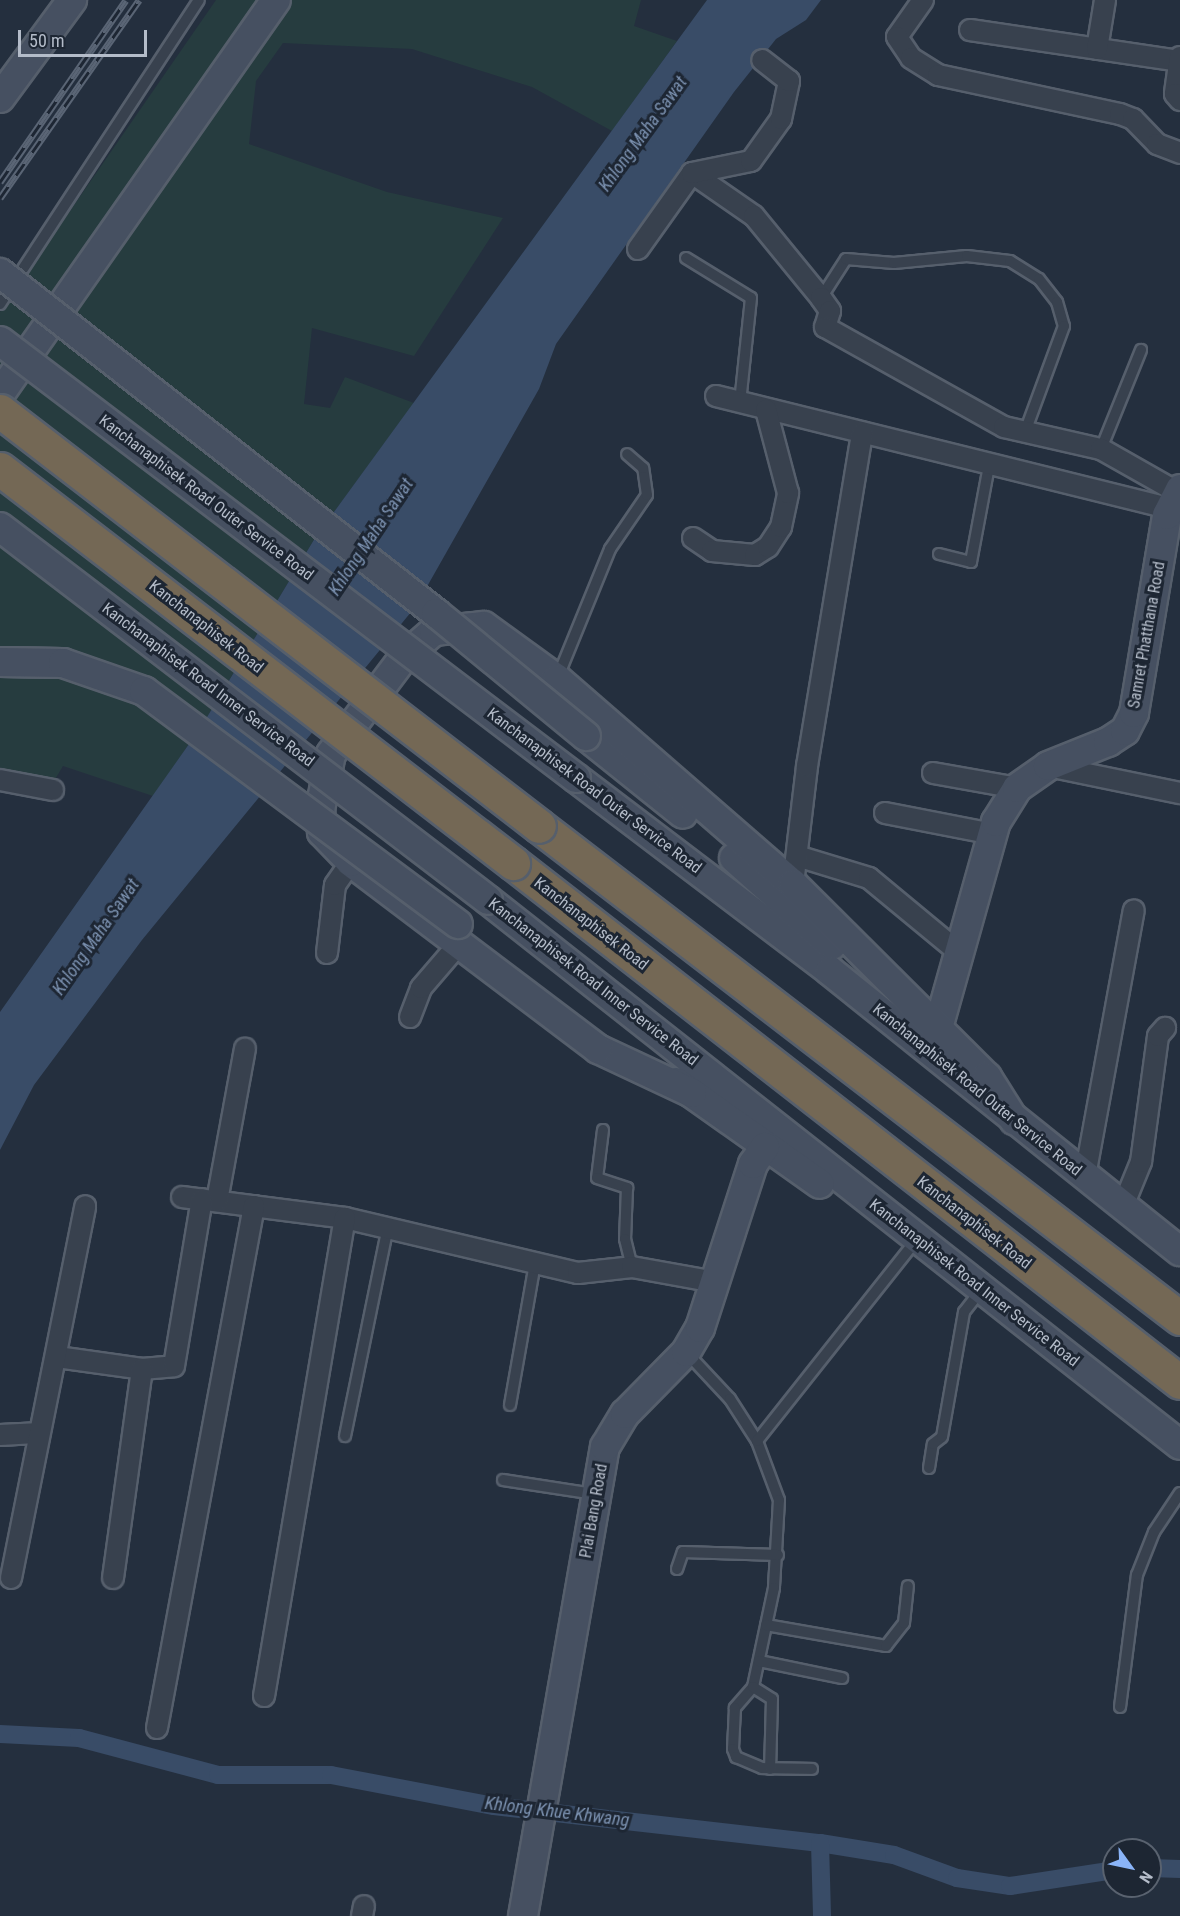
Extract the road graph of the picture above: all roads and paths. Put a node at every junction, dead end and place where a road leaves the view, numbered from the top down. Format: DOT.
graph roads {
  1 [pos="72,0"];
  2 [pos="199,0"];
  3 [pos="276,0"];
  4 [pos="923,0"];
  5 [pos="1105,0"];
  6 [pos="970,30"];
  7 [pos="1097,49"];
  8 [pos="1180,57"];
  9 [pos="762,60"];
  10 [pos="1179,62"];
  11 [pos="0,98"];
  12 [pos="1180,100"];
  13 [pos="1180,153"];
  14 [pos="692,173"];
  15 [pos="638,249"];
  16 [pos="686,258"];
  17 [pos="0,273"];
  18 [pos="821,297"];
  19 [pos="0,304"];
  20 [pos="0,341"];
  21 [pos="1141,350"];
  22 [pos="0,394"];
  23 [pos="716,396"];
  24 [pos="740,403"];
  25 [pos="766,410"];
  26 [pos="0,411"];
  27 [pos="1025,432"];
  28 [pos="862,433"];
  29 [pos="1101,449"];
  30 [pos="627,454"];
  31 [pos="990,460"];
  32 [pos="0,469"];
  33 [pos="1176,497"];
  34 [pos="0,527"];
  35 [pos="693,538"];
  36 [pos="939,554"];
  37 [pos="0,662"];
  38 [pos="557,679"];
  39 [pos="1048,766"];
  40 [pos="933,773"];
  41 [pos="0,780"];
  42 [pos="1017,788"];
  43 [pos="53,790"];
  44 [pos="1180,793"];
  45 [pos="885,813"];
  46 [pos="993,834"];
  47 [pos="797,856"];
  48 [pos="351,862"];
  49 [pos="793,884"];
  50 [pos="1134,910"];
  51 [pos="458,934"];
  52 [pos="327,953"];
  53 [pos="961,954"];
  54 [pos="880,974"];
  55 [pos="410,1017"];
  56 [pos="938,1028"];
  57 [pos="1165,1028"];
  58 [pos="245,1049"];
  59 [pos="698,1081"];
  60 [pos="1014,1120"];
  61 [pos="603,1130"];
  62 [pos="765,1147"];
  63 [pos="1085,1176"];
  64 [pos="182,1197"];
  65 [pos="210,1200"];
  66 [pos="84,1206"];
  67 [pos="254,1206"];
  68 [pos="1123,1206"];
  69 [pos="345,1218"];
  70 [pos="388,1227"];
  71 [pos="916,1237"];
  72 [pos="1180,1251"];
  73 [pos="535,1263"];
  74 [pos="632,1268"];
  75 [pos="715,1282"];
  76 [pos="982,1289"];
  77 [pos="1180,1318"];
  78 [pos="686,1352"];
  79 [pos="57,1357"];
  80 [pos="142,1369"];
  81 [pos="1180,1382"];
  82 [pos="510,1405"];
  83 [pos="36,1433"];
  84 [pos="0,1435"];
  85 [pos="345,1436"];
  86 [pos="758,1441"];
  87 [pos="1180,1444"];
  88 [pos="929,1468"];
  89 [pos="503,1480"];
  90 [pos="1180,1493"];
  91 [pos="597,1495"];
  92 [pos="778,1555"];
  93 [pos="677,1569"];
  94 [pos="11,1578"];
  95 [pos="113,1578"];
  96 [pos="908,1586"];
  97 [pos="766,1625"];
  98 [pos="759,1661"];
  99 [pos="842,1678"];
  100 [pos="753,1687"];
  101 [pos="264,1696"];
  102 [pos="1120,1707"];
  103 [pos="157,1728"];
  104 [pos="770,1769"];
  105 [pos="812,1769"];
  106 [pos="523,1916"];
  1 -- 11 [label="main road"];
  2 -- 19 [label="lane"];
  3 -- 22 [label="main road"];
  4 -- 13 [label="street"];
  5 -- 7 [label="street"];
  6 -- 7 [label="street"];
  7 -- 10 [label="street"];
  8 -- 10 [label="street"];
  9 -- 14 [label="street"];
  10 -- 12 [label="street"];
  14 -- 15 [label="street"];
  14 -- 18 [label="street"];
  16 -- 24 [label="lane"];
  17 -- 54 [label="main road, bridge"];
  18 -- 27 [label="street"];
  18 -- 27 [label="lane"];
  20 -- 60 [label="main road, Kanchanaphisek Road Outer Service Road, bridge"];
  21 -- 29 [label="lane"];
  23 -- 24 [label="street"];
  24 -- 25 [label="street"];
  25 -- 28 [label="street"];
  25 -- 35 [label="street"];
  26 -- 77 [label="highway, bridge"];
  27 -- 29 [label="street"];
  28 -- 31 [label="street"];
  28 -- 47 [label="street"];
  29 -- 33 [label="street"];
  30 -- 38 [label="lane"];
  31 -- 33 [label="street"];
  31 -- 36 [label="lane"];
  32 -- 81 [label="highway, Kanchanaphisek Road, bridge"];
  33 -- 39 [label="main road, Samret Phatthana Road"];
  34 -- 59 [label="main road, Kanchanaphisek Road Inner Service Road, bridge"];
  37 -- 51 [label="main road, bridge"];
  38 -- 48 [label="main road"];
  38 -- 49 [label="main road"];
  39 -- 42 [label="main road, Samret Phatthana Road"];
  39 -- 44 [label="street"];
  40 -- 42 [label="street"];
  41 -- 43 [label="street"];
  42 -- 46 [label="main road, Samret Phatthana Road"];
  45 -- 46 [label="street"];
  46 -- 53 [label="main road, Samret Phatthana Road"];
  47 -- 49 [label="street"];
  47 -- 53 [label="street"];
  48 -- 51 [label="main road"];
  48 -- 52 [label="street"];
  49 -- 54 [label="main road"];
  50 -- 63 [label="street"];
  51 -- 55 [label="street"];
  51 -- 59 [label="main road"];
  53 -- 56 [label="main road, Samret Phatthana Road"];
  54 -- 56 [label="main road"];
  56 -- 60 [label="main road"];
  57 -- 68 [label="street"];
  58 -- 65 [label="street"];
  59 -- 62 [label="main road"];
  59 -- 71 [label="main road, Kanchanaphisek Road Inner Service Road"];
  60 -- 63 [label="main road, Kanchanaphisek Road Outer Service Road"];
  61 -- 74 [label="lane"];
  62 -- 71 [label="main road"];
  62 -- 75 [label="main road, Plai Bang Road"];
  63 -- 68 [label="main road, Kanchanaphisek Road Outer Service Road"];
  64 -- 65 [label="street"];
  65 -- 67 [label="street"];
  65 -- 80 [label="street"];
  66 -- 79 [label="street"];
  67 -- 69 [label="street"];
  67 -- 103 [label="street"];
  68 -- 72 [label="main road, Kanchanaphisek Road Outer Service Road"];
  69 -- 70 [label="street"];
  69 -- 101 [label="street"];
  70 -- 73 [label="street"];
  70 -- 85 [label="lane"];
  71 -- 76 [label="main road, Kanchanaphisek Road Inner Service Road"];
  71 -- 86 [label="lane"];
  73 -- 74 [label="street"];
  73 -- 82 [label="lane"];
  74 -- 75 [label="street"];
  75 -- 78 [label="main road, Plai Bang Road"];
  76 -- 87 [label="main road, Kanchanaphisek Road Inner Service Road"];
  76 -- 88 [label="lane"];
  78 -- 86 [label="lane"];
  78 -- 91 [label="main road, Plai Bang Road"];
  79 -- 80 [label="street"];
  79 -- 83 [label="street"];
  80 -- 95 [label="street"];
  83 -- 84 [label="street"];
  83 -- 94 [label="street"];
  86 -- 92 [label="lane"];
  89 -- 91 [label="lane"];
  90 -- 102 [label="lane"];
  91 -- 106 [label="main road, Plai Bang Road"];
  92 -- 93 [label="lane"];
  92 -- 97 [label="lane"];
  96 -- 97 [label="lane"];
  97 -- 98 [label="lane"];
  98 -- 99 [label="lane"];
  98 -- 100 [label="lane"];
  100 -- 104 [label="lane"];
  100 -- 104 [label="lane"];
  104 -- 105 [label="lane"];
}
